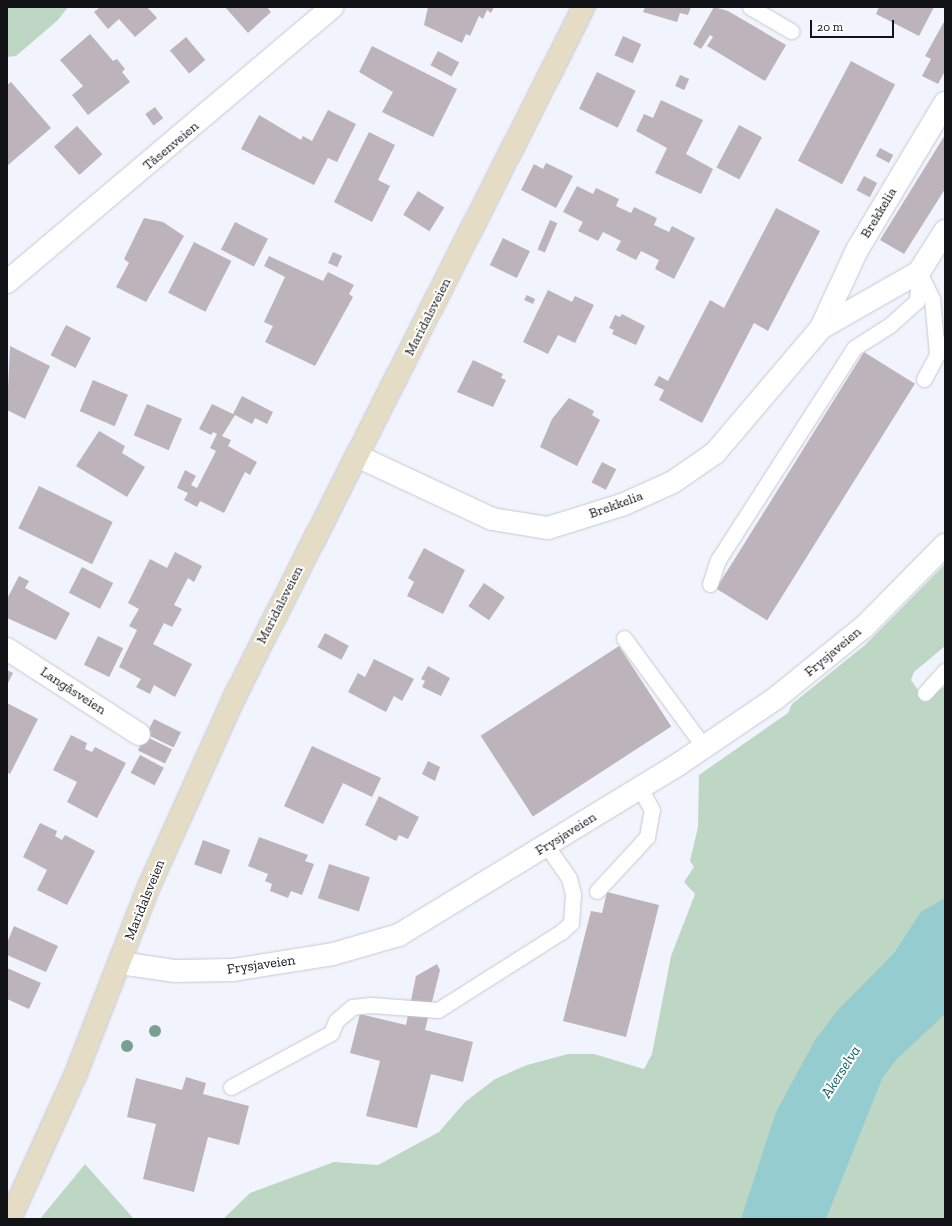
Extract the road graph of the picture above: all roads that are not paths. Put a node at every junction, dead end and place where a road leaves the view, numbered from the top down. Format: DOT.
graph roads {
  1 [pos="332,7"];
  2 [pos="584,7"];
  3 [pos="750,7"];
  4 [pos="791,31"];
  5 [pos="945,103"];
  6 [pos="945,231"];
  7 [pos="919,272"];
  8 [pos="7,282"];
  9 [pos="821,328"];
  10 [pos="941,347"];
  11 [pos="924,379"];
  12 [pos="357,456"];
  13 [pos="945,545"];
  14 [pos="710,584"];
  15 [pos="624,638"];
  16 [pos="7,649"];
  17 [pos="945,671"];
  18 [pos="925,693"];
  19 [pos="139,734"];
  20 [pos="704,747"];
  21 [pos="640,788"];
  22 [pos="547,846"];
  23 [pos="597,891"];
  24 [pos="120,963"];
  25 [pos="231,1086"];
  26 [pos="10,1219"];
  1 -- 8 [label="street, Tåsenveien"];
  2 -- 12 [label="main road, Maridalsveien"];
  3 -- 4 [label="lane"];
  5 -- 9 [label="street, Brekkelia"];
  6 -- 7 [label="street, Brekkelia"];
  7 -- 9 [label="street, Brekkelia"];
  7 -- 10 [label="lane"];
  7 -- 14 [label="lane"];
  9 -- 12 [label="street, Brekkelia"];
  10 -- 11 [label="lane"];
  12 -- 24 [label="main road, Maridalsveien"];
  13 -- 20 [label="street, Frysjaveien"];
  15 -- 20 [label="lane"];
  16 -- 19 [label="street, Langåsveien"];
  17 -- 18 [label="lane"];
  20 -- 21 [label="street, Frysjaveien"];
  21 -- 22 [label="street, Frysjaveien"];
  21 -- 23 [label="lane"];
  22 -- 24 [label="street, Frysjaveien"];
  22 -- 25 [label="lane"];
  24 -- 26 [label="main road, Maridalsveien"];
}
